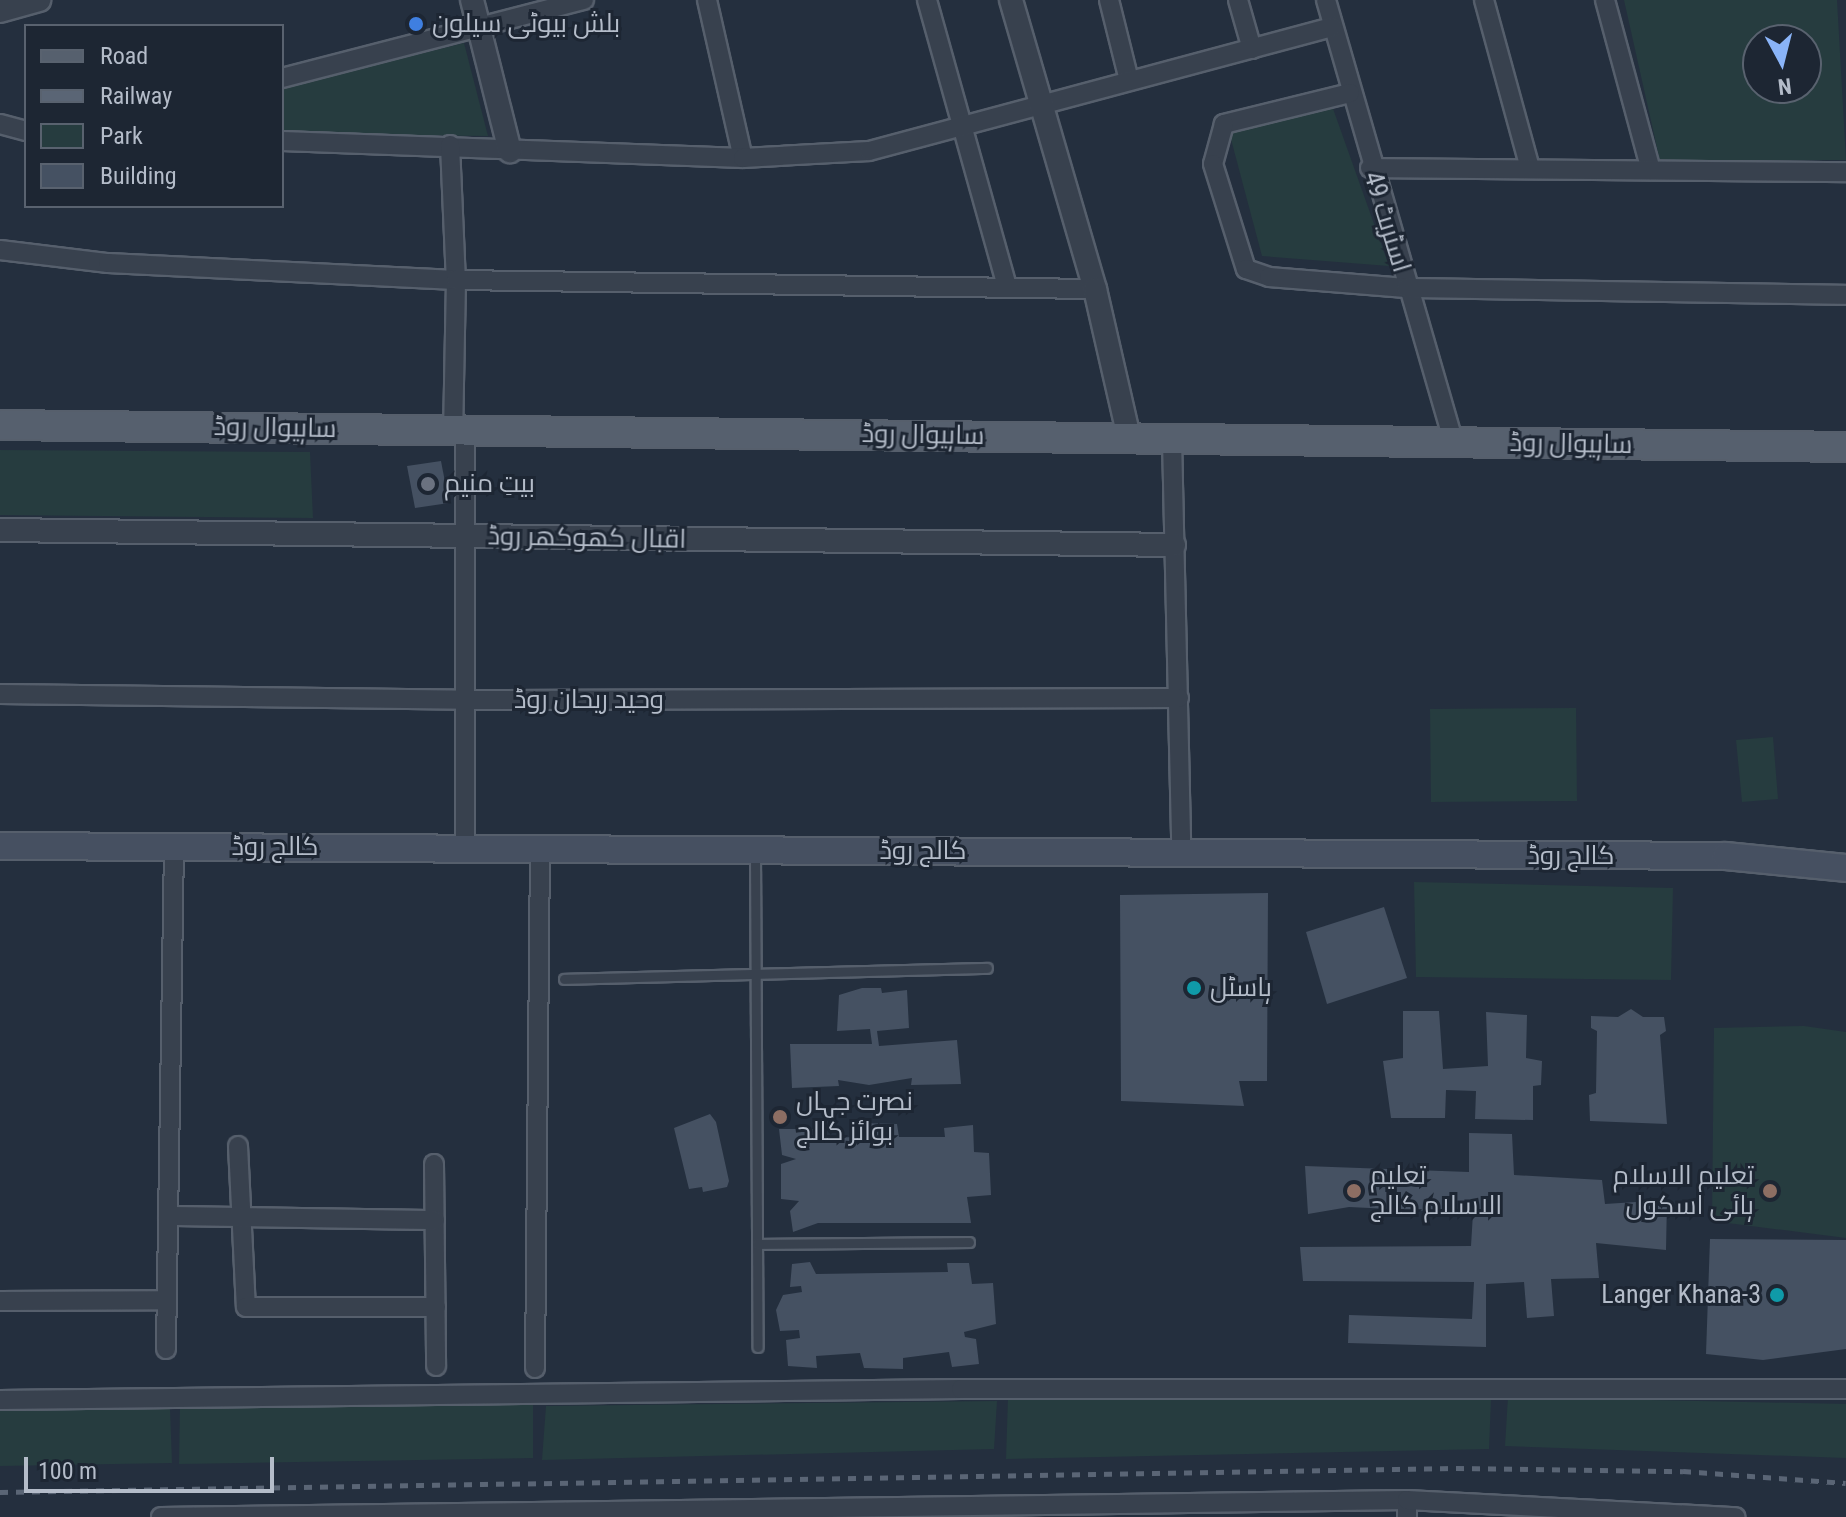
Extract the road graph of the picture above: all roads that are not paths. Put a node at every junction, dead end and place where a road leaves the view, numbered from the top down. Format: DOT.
graph roads {
  1 [pos="39,0"];
  2 [pos="472,0"];
  3 [pos="584,0"];
  4 [pos="707,0"];
  5 [pos="927,0"];
  6 [pos="1011,0"];
  7 [pos="1109,0"];
  8 [pos="1238,0"];
  9 [pos="1326,0"];
  10 [pos="1484,0"];
  11 [pos="1605,0"];
  12 [pos="0,11"];
  13 [pos="478,26"];
  14 [pos="1333,27"];
  15 [pos="1252,49"];
  16 [pos="284,77"];
  17 [pos="1129,80"];
  18 [pos="1350,93"];
  19 [pos="1040,104"];
  20 [pos="0,124"];
  21 [pos="962,127"];
  22 [pos="24,130"];
  23 [pos="284,141"];
  24 [pos="450,145"];
  25 [pos="510,151"];
  26 [pos="743,158"];
  27 [pos="1370,168"];
  28 [pos="1530,168"];
  29 [pos="1651,170"];
  30 [pos="1846,172"];
  31 [pos="0,250"];
  32 [pos="456,280"];
  33 [pos="1007,287"];
  34 [pos="1406,288"];
  35 [pos="1095,289"];
  36 [pos="1846,295"];
  37 [pos="0,425"];
  38 [pos="459,430"];
  39 [pos="1129,437"];
  40 [pos="1172,439"];
  41 [pos="1454,443"];
  42 [pos="1846,447"];
  43 [pos="0,530"];
  44 [pos="467,537"];
  45 [pos="1174,545"];
  46 [pos="0,694"];
  47 [pos="1179,698"];
  48 [pos="468,700"];
  49 [pos="0,846"];
  50 [pos="465,847"];
  51 [pos="174,848"];
  52 [pos="540,849"];
  53 [pos="1181,851"];
  54 [pos="755,852"];
  55 [pos="1846,868"];
  56 [pos="987,968"];
  57 [pos="755,974"];
  58 [pos="564,979"];
  59 [pos="238,1146"];
  60 [pos="434,1164"];
  61 [pos="168,1216"];
  62 [pos="240,1217"];
  63 [pos="435,1220"];
  64 [pos="969,1242"];
  65 [pos="757,1244"];
  66 [pos="167,1300"];
  67 [pos="0,1301"];
  68 [pos="436,1307"];
  69 [pos="758,1347"];
  70 [pos="166,1349"];
  71 [pos="436,1366"];
  72 [pos="535,1368"];
  73 [pos="1846,1389"];
  74 [pos="0,1400"];
  75 [pos="1407,1508"];
  76 [pos="1071,1510"];
  77 [pos="726,1512"];
  78 [pos="1670,1514"];
  79 [pos="161,1517"];
  80 [pos="1736,1517"];
  1 -- 12 [label="street"];
  2 -- 13 [label="street"];
  3 -- 13 [label="street"];
  4 -- 26 [label="street"];
  5 -- 21 [label="street"];
  6 -- 19 [label="street"];
  7 -- 17 [label="street"];
  8 -- 15 [label="street"];
  9 -- 14 [label="street, اسٹریٹ 49"];
  10 -- 28 [label="street"];
  11 -- 29 [label="street"];
  13 -- 16 [label="street"];
  13 -- 25 [label="street"];
  14 -- 15 [label="street"];
  14 -- 18 [label="street, اسٹریٹ 49"];
  15 -- 17 [label="street"];
  17 -- 19 [label="street"];
  18 -- 27 [label="street, اسٹریٹ 49"];
  18 -- 34 [label="street"];
  19 -- 21 [label="street"];
  19 -- 35 [label="street"];
  20 -- 22 [label="street"];
  21 -- 26 [label="street"];
  21 -- 33 [label="street"];
  23 -- 24 [label="street"];
  24 -- 25 [label="street"];
  24 -- 32 [label="street"];
  25 -- 26 [label="street"];
  27 -- 28 [label="street"];
  27 -- 34 [label="street, اسٹریٹ 49"];
  28 -- 29 [label="street"];
  29 -- 30 [label="street"];
  31 -- 32 [label="street"];
  32 -- 33 [label="street"];
  32 -- 38 [label="street"];
  33 -- 35 [label="street"];
  34 -- 36 [label="street"];
  34 -- 41 [label="street, اسٹریٹ 49"];
  35 -- 39 [label="street"];
  37 -- 38 [label="main road, ساہیوال روڈ"];
  38 -- 39 [label="main road, ساہیوال روڈ"];
  38 -- 44 [label="street"];
  39 -- 40 [label="main road, ساہیوال روڈ"];
  40 -- 41 [label="main road, ساہیوال روڈ"];
  40 -- 45 [label="street"];
  41 -- 42 [label="main road, ساہیوال روڈ"];
  43 -- 44 [label="street, اقبال کھوکھر روڈ"];
  44 -- 45 [label="street, اقبال کھوکھر روڈ"];
  44 -- 48 [label="street"];
  45 -- 47 [label="street"];
  46 -- 48 [label="street, وحید ریحان روڈ"];
  47 -- 48 [label="street, وحید ریحان روڈ"];
  47 -- 53 [label="street"];
  48 -- 50 [label="street"];
  49 -- 51 [label="main road, کالج روڈ"];
  50 -- 51 [label="main road, کالج روڈ"];
  50 -- 52 [label="main road, کالج روڈ"];
  51 -- 61 [label="street"];
  52 -- 54 [label="main road, کالج روڈ"];
  52 -- 72 [label="street"];
  53 -- 54 [label="main road, کالج روڈ"];
  53 -- 55 [label="main road, کالج روڈ"];
  54 -- 57 [label="lane"];
  56 -- 57 [label="lane"];
  57 -- 58 [label="lane"];
  57 -- 65 [label="lane"];
  59 -- 62 [label="street"];
  60 -- 63 [label="street"];
  61 -- 62 [label="street"];
  61 -- 66 [label="street"];
  62 -- 63 [label="street"];
  62 -- 68 [label="street"];
  63 -- 68 [label="street"];
  64 -- 65 [label="lane"];
  65 -- 69 [label="lane"];
  66 -- 67 [label="street"];
  66 -- 70 [label="street"];
  68 -- 71 [label="street"];
  73 -- 74 [label="street"];
  75 -- 76 [label="street"];
  75 -- 78 [label="street"];
  76 -- 77 [label="street"];
  77 -- 79 [label="street"];
  78 -- 80 [label="street"];
}
